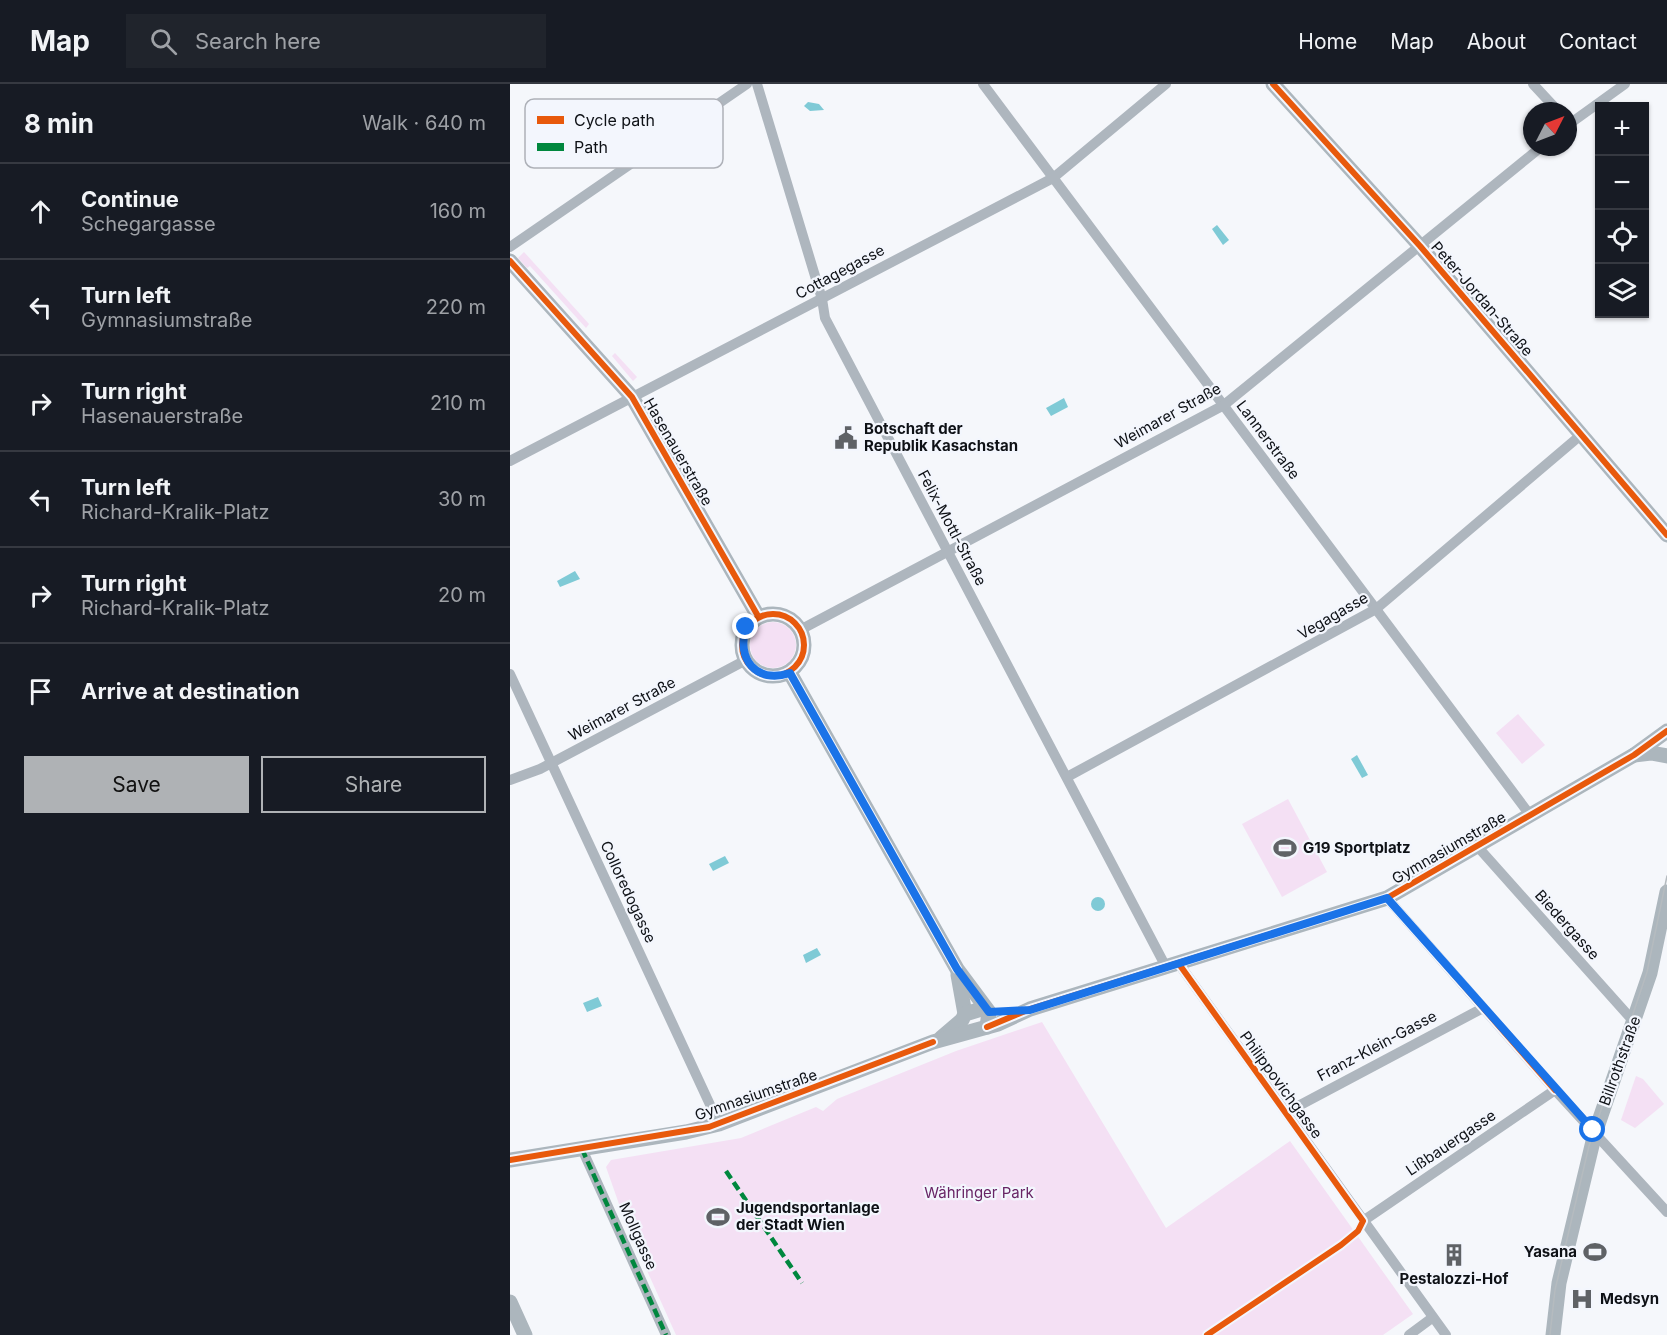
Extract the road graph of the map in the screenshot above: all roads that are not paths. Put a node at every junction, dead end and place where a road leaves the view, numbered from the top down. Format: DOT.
graph roads {
  1 [pos="747,84"];
  2 [pos="757,84"];
  3 [pos="983,84"];
  4 [pos="1166,84"];
  5 [pos="1273,84"];
  6 [pos="1533,84"];
  7 [pos="1625,84"];
  8 [pos="723,101"];
  9 [pos="1550,102"];
  10 [pos="1577,118"];
  11 [pos="1530,156"];
  12 [pos="625,168"];
  13 [pos="1053,178"];
  14 [pos="1420,246"];
  15 [pos="510,247"];
  16 [pos="510,261"];
  17 [pos="822,299"];
  18 [pos="632,397"];
  19 [pos="1224,405"];
  20 [pos="1582,434"];
  21 [pos="510,461"];
  22 [pos="1667,535"];
  23 [pos="947,553"];
  24 [pos="1376,609"];
  25 [pos="758,616"];
  26 [pos="800,630"];
  27 [pos="746,660"];
  28 [pos="790,673"];
  29 [pos="510,674"];
  30 [pos="1667,731"];
  31 [pos="1634,755"];
  32 [pos="1667,756"];
  33 [pos="552,762"];
  34 [pos="1066,777"];
  35 [pos="510,780"];
  36 [pos="1530,815"];
  37 [pos="1477,846"];
  38 [pos="1667,892"];
  39 [pos="1387,898"];
  40 [pos="1173,966"];
  41 [pos="957,969"];
  42 [pos="1483,1008"];
  43 [pos="987,1015"];
  44 [pos="966,1022"];
  45 [pos="1635,1023"];
  46 [pos="1555,1090"];
  47 [pos="1287,1112"];
  48 [pos="719,1124"];
  49 [pos="1595,1133"];
  50 [pos="582,1149"];
  51 [pos="510,1160"];
  52 [pos="1667,1212"];
  53 [pos="1363,1221"];
  54 [pos="510,1302"];
  55 [pos="1432,1318"];
  56 [pos="525,1335"];
  57 [pos="666,1335"];
  58 [pos="1409,1335"];
  59 [pos="1446,1335"];
  60 [pos="1553,1335"];
  1 -- 8 [label="street"];
  2 -- 17 [label="street, Felix-Mottl-Straße"];
  3 -- 13 [label="street, Lannerstraße"];
  4 -- 13 [label="street, Cottagegasse"];
  5 -- 14 [label="street, Peter-Jordan-Straße"];
  6 -- 9 [label="street"];
  7 -- 10 [label="street"];
  11 -- 14 [label="street, Weimarer Straße"];
  12 -- 15 [label="street"];
  13 -- 17 [label="street, Cottagegasse"];
  13 -- 19 [label="street, Lannerstraße"];
  14 -- 19 [label="street, Weimarer Straße"];
  14 -- 20 [label="street, Peter-Jordan-Straße"];
  16 -- 18 [label="street, Hasenauerstraße"];
  17 -- 18 [label="street, Cottagegasse"];
  17 -- 23 [label="street, Felix-Mottl-Straße"];
  18 -- 21 [label="street, Cottagegasse"];
  18 -- 25 [label="street, Hasenauerstraße"];
  19 -- 23 [label="street, Weimarer Straße"];
  19 -- 24 [label="street, Lannerstraße"];
  20 -- 22 [label="street, Peter-Jordan-Straße"];
  20 -- 24 [label="street, Vegagasse"];
  23 -- 26 [label="street, Weimarer Straße"];
  23 -- 34 [label="street, Felix-Mottl-Straße"];
  24 -- 34 [label="street, Vegagasse"];
  24 -- 36 [label="street, Lannerstraße"];
  25 -- 26 [label="street"];
  25 -- 27 [label="street"];
  26 -- 28 [label="street"];
  27 -- 28 [label="street"];
  27 -- 33 [label="street, Weimarer Straße"];
  28 -- 41 [label="street"];
  29 -- 33 [label="street, Colloredogasse"];
  30 -- 31 [label="street, Gymnasiumstraße"];
  31 -- 32 [label="street"];
  31 -- 36 [label="street, Gymnasiumstraße"];
  33 -- 35 [label="street, Weimarer Straße"];
  33 -- 48 [label="street, Colloredogasse"];
  34 -- 40 [label="street, Felix-Mottl-Straße"];
  36 -- 37 [label="street, Gymnasiumstraße"];
  37 -- 39 [label="street, Gymnasiumstraße"];
  37 -- 45 [label="street, Biedergasse"];
  38 -- 45 [label="street, Billrothstraße"];
  39 -- 40 [label="street, Gymnasiumstraße"];
  39 -- 42 [label="street"];
  40 -- 43 [label="street, Gymnasiumstraße"];
  40 -- 47 [label="street, Philippovichgasse"];
  41 -- 43 [label="street"];
  41 -- 44 [label="street"];
  42 -- 46 [label="street"];
  42 -- 47 [label="street, Franz-Klein-Gasse"];
  43 -- 44 [label="street, Gymnasiumstraße"];
  44 -- 48 [label="street, Gymnasiumstraße"];
  45 -- 49 [label="street, Billrothstraße"];
  46 -- 49 [label="street"];
  46 -- 53 [label="street, Lißbauergasse"];
  47 -- 53 [label="street, Philippovichgasse"];
  48 -- 50 [label="street, Gymnasiumstraße"];
  49 -- 52 [label="street"];
  49 -- 60 [label="street, Billrothstraße"];
  50 -- 51 [label="street, Gymnasiumstraße"];
  50 -- 57 [label="street, Mollgasse"];
  53 -- 55 [label="street, Philippovichgasse"];
  54 -- 56 [label="street"];
  55 -- 58 [label="street"];
  55 -- 59 [label="street, Philippovichgasse"];
}
